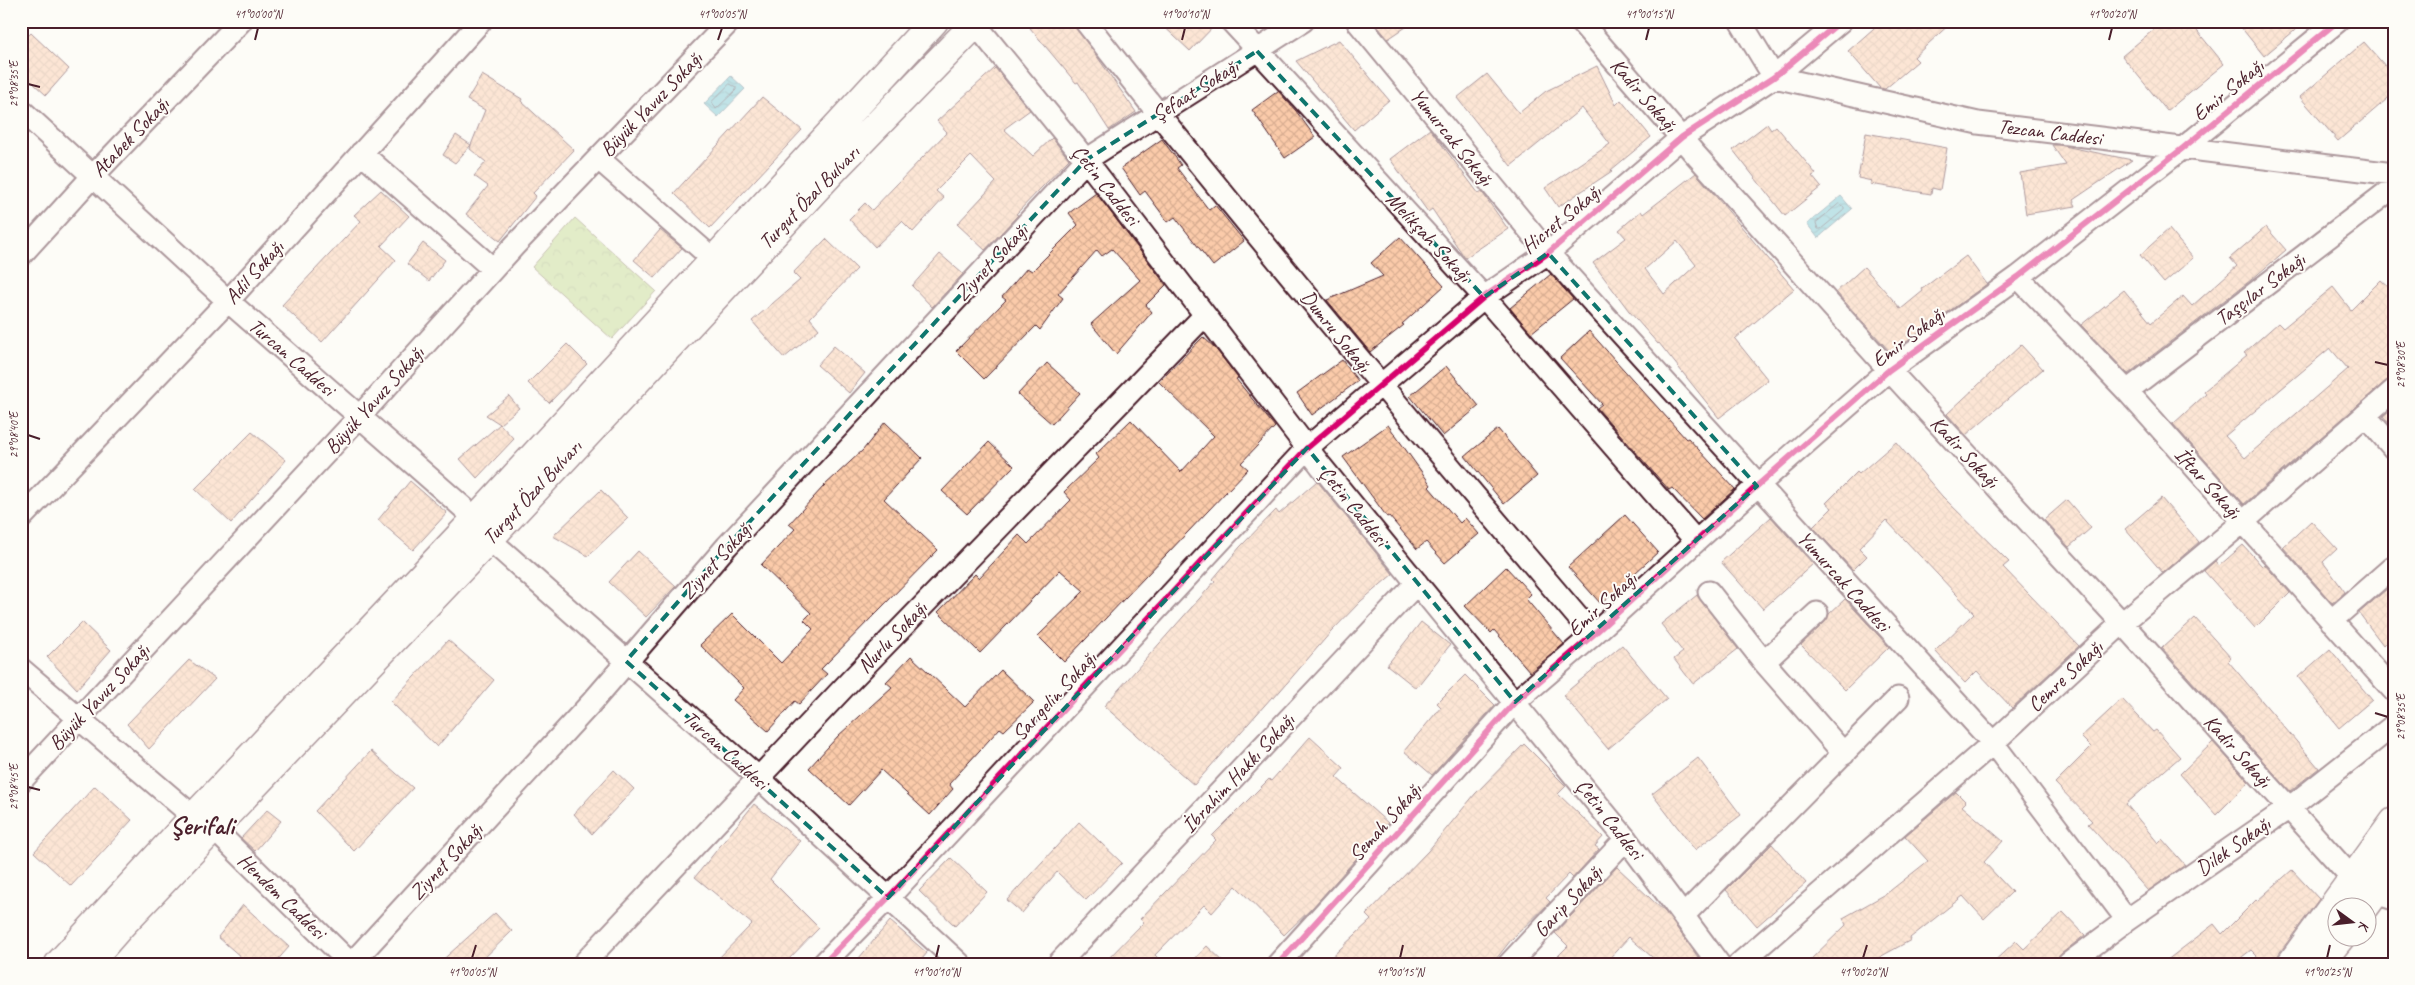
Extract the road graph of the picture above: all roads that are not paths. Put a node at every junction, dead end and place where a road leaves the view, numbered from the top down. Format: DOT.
graph roads {
  1 [pos="242,21"];
  2 [pos="481,21"];
  3 [pos="730,21"];
  4 [pos="934,21"];
  5 [pos="1085,21"];
  6 [pos="1231,21"];
  7 [pos="1303,21"];
  8 [pos="1357,21"];
  9 [pos="1580,21"];
  10 [pos="1740,21"];
  11 [pos="1841,21"];
  12 [pos="2338,21"];
  13 [pos="975,22"];
  14 [pos="1257,51"];
  15 [pos="1774,77"];
  16 [pos="21,110"];
  17 [pos="1157,113"];
  18 [pos="1682,138"];
  19 [pos="2183,148"];
  20 [pos="361,153"];
  21 [pos="599,159"];
  22 [pos="1086,160"];
  23 [pos="2394,174"];
  24 [pos="92,177"];
  25 [pos="2394,187"];
  26 [pos="1548,254"];
  27 [pos="21,255"];
  28 [pos="714,259"];
  29 [pos="493,268"];
  30 [pos="2018,277"];
  31 [pos="1484,297"];
  32 [pos="228,301"];
  33 [pos="1205,315"];
  34 [pos="1889,370"];
  35 [pos="1380,385"];
  36 [pos="2394,390"];
  37 [pos="2127,392"];
  38 [pos="2365,415"];
  39 [pos="360,416"];
  40 [pos="1307,448"];
  41 [pos="2394,449"];
  42 [pos="1757,486"];
  43 [pos="21,518"];
  44 [pos="2243,522"];
  45 [pos="482,530"];
  46 [pos="1696,540"];
  47 [pos="2394,566"];
  48 [pos="1417,583"];
  49 [pos="1709,592"];
  50 [pos="1817,613"];
  51 [pos="2331,621"];
  52 [pos="2122,623"];
  53 [pos="1593,635"];
  54 [pos="626,661"];
  55 [pos="1764,662"];
  56 [pos="21,668"];
  57 [pos="2394,691"];
  58 [pos="1898,698"];
  59 [pos="1516,702"];
  60 [pos="80,718"];
  61 [pos="2394,725"];
  62 [pos="1993,744"];
  63 [pos="1844,754"];
  64 [pos="759,778"];
  65 [pos="21,780"];
  66 [pos="2289,808"];
  67 [pos="2394,822"];
  68 [pos="204,823"];
  69 [pos="1626,839"];
  70 [pos="2394,866"];
  71 [pos="2372,895"];
  72 [pos="888,898"];
  73 [pos="1683,916"];
  74 [pos="2126,920"];
  75 [pos="2332,948"];
  76 [pos="59,964"];
  77 [pos="87,964"];
  78 [pos="351,964"];
  79 [pos="583,964"];
  80 [pos="823,964"];
  81 [pos="960,964"];
  82 [pos="1058,964"];
  83 [pos="1278,964"];
  84 [pos="1509,964"];
  85 [pos="1719,964"];
  86 [pos="1739,964"];
  87 [pos="2068,964"];
  88 [pos="2291,964"];
  89 [pos="2319,964"];
  1 -- 24 [label="street, Atabek Sokağı"];
  2 -- 20 [label="street, Adil Sokağı"];
  3 -- 21 [label="street, Büyük Yavuz Sokağı"];
  4 -- 28 [label="main road, Turgut Özal Bulvarı"];
  5 -- 17 [label="street, Dumru Sokağı"];
  6 -- 14 [label="street"];
  7 -- 14 [label="street, Şefaat Sokağı"];
  8 -- 26 [label="street, Yumurcak Sokağı"];
  9 -- 18 [label="street, Kadir Sokağı"];
  10 -- 15 [label="street"];
  11 -- 15 [label="street, Hicret Sokağı"];
  12 -- 19 [label="street, Emir Sokağı"];
  13 -- 22 [label="street, Çetin Caddesi"];
  13 -- 45 [label="main road, Turgut Özal Bulvarı"];
  14 -- 17 [label="street, Şefaat Sokağı"];
  14 -- 31 [label="street, Melikşah Sokağı"];
  15 -- 18 [label="street, Hicret Sokağı"];
  15 -- 19 [label="street, Tezcan Caddesi"];
  16 -- 24 [label="street, Turcan Caddesi"];
  17 -- 22 [label="street, Şefaat Sokağı"];
  17 -- 35 [label="street, Dumru Sokağı"];
  18 -- 26 [label="street, Hicret Sokağı"];
  18 -- 34 [label="street, Kadir Sokağı"];
  19 -- 23 [label="street, Tezcan Caddesi"];
  19 -- 30 [label="street, Emir Sokağı"];
  20 -- 29 [label="street"];
  20 -- 32 [label="street, Adil Sokağı"];
  21 -- 28 [label="street"];
  21 -- 29 [label="street, Büyük Yavuz Sokağı"];
  22 -- 33 [label="street, Çetin Caddesi"];
  22 -- 54 [label="street, Ziynet Sokağı"];
  24 -- 27 [label="street, Atabek Sokağı"];
  24 -- 32 [label="street, Turcan Caddesi"];
  25 -- 37 [label="street, Taşçılar Sokağı"];
  26 -- 31 [label="street, Hicret Sokağı"];
  26 -- 42 [label="street, Yumurcak Caddesi"];
  28 -- 45 [label="main road, Turgut Özal Bulvarı"];
  29 -- 39 [label="street, Büyük Yavuz Sokağı"];
  30 -- 34 [label="street, Emir Sokağı"];
  30 -- 37 [label="street, İftar Sokağı"];
  31 -- 35 [label="street, Hicret Sokağı"];
  31 -- 46 [label="street, Melikşah Sokağı"];
  32 -- 39 [label="street, Turcan Caddesi"];
  32 -- 43 [label="street, Adil Sokağı"];
  33 -- 40 [label="street, Çetin Caddesi"];
  33 -- 64 [label="street, Nurlu Sokağı"];
  34 -- 42 [label="street, Emir Sokağı"];
  34 -- 52 [label="street, Kadir Sokağı"];
  35 -- 40 [label="street, Hicret Sokağı"];
  35 -- 53 [label="street, Dumru Sokağı"];
  36 -- 38 [label="street, Cemre Sokağı"];
  37 -- 44 [label="street, İftar Sokağı"];
  38 -- 41 [label="street"];
  38 -- 44 [label="street, Cemre Sokağı"];
  39 -- 45 [label="street, Turcan Caddesi"];
  39 -- 60 [label="street, Büyük Yavuz Sokağı"];
  40 -- 48 [label="street, Çetin Caddesi"];
  40 -- 72 [label="street, Sarıgelin Sokağı"];
  42 -- 46 [label="street, Emir Sokağı"];
  42 -- 62 [label="street, Yumurcak Caddesi"];
  44 -- 51 [label="street, İftar Sokağı"];
  44 -- 52 [label="street, Cemre Sokağı"];
  45 -- 54 [label="street, Turcan Caddesi"];
  45 -- 68 [label="main road, Turgut Özal Bulvarı"];
  46 -- 53 [label="street, Emir Sokağı"];
  47 -- 51 [label="street"];
  48 -- 59 [label="street, Çetin Caddesi"];
  48 -- 82 [label="street, İbrahim Hakkı Sokağı"];
  49 -- 55 [label="street"];
  50 -- 55 [label="street"];
  51 -- 57 [label="street, İftar Sokağı"];
  52 -- 62 [label="street, Cemre Sokağı"];
  52 -- 66 [label="street, Kadir Sokağı"];
  53 -- 59 [label="street, Emir Sokağı"];
  54 -- 64 [label="street, Turcan Caddesi"];
  54 -- 78 [label="street, Ziynet Sokağı"];
  55 -- 63 [label="street"];
  56 -- 60 [label="street, Hendem Caddesi"];
  58 -- 63 [label="street"];
  59 -- 69 [label="street, Çetin Caddesi"];
  59 -- 83 [label="street, Semah Sokağı"];
  60 -- 65 [label="street, Büyük Yavuz Sokağı"];
  60 -- 68 [label="street, Hendem Caddesi"];
  61 -- 66 [label="street, Dilek Sokağı"];
  62 -- 74 [label="street, Yumurcak Caddesi"];
  62 -- 86 [label="street, Cemre Sokağı"];
  63 -- 73 [label="street"];
  64 -- 72 [label="street, Turcan Caddesi"];
  64 -- 79 [label="street, Nurlu Sokağı"];
  66 -- 71 [label="street, Kadir Sokağı"];
  66 -- 74 [label="street, Dilek Sokağı"];
  67 -- 71 [label="main road"];
  68 -- 76 [label="main road, Turgut Özal Bulvarı"];
  68 -- 77 [label="main road, Turgut Özal Bulvarı"];
  68 -- 78 [label="street, Hendem Caddesi"];
  69 -- 73 [label="street, Çetin Caddesi"];
  69 -- 84 [label="street, Garip Sokağı"];
  70 -- 71 [label="main road"];
  71 -- 88 [label="main road"];
  72 -- 80 [label="street, Sarıgelin Sokağı"];
  72 -- 81 [label="street, Turcan Caddesi"];
  73 -- 85 [label="street, Çetin Caddesi"];
  74 -- 87 [label="street, Dilek Sokağı"];
  75 -- 89 [label="main road"];
}
